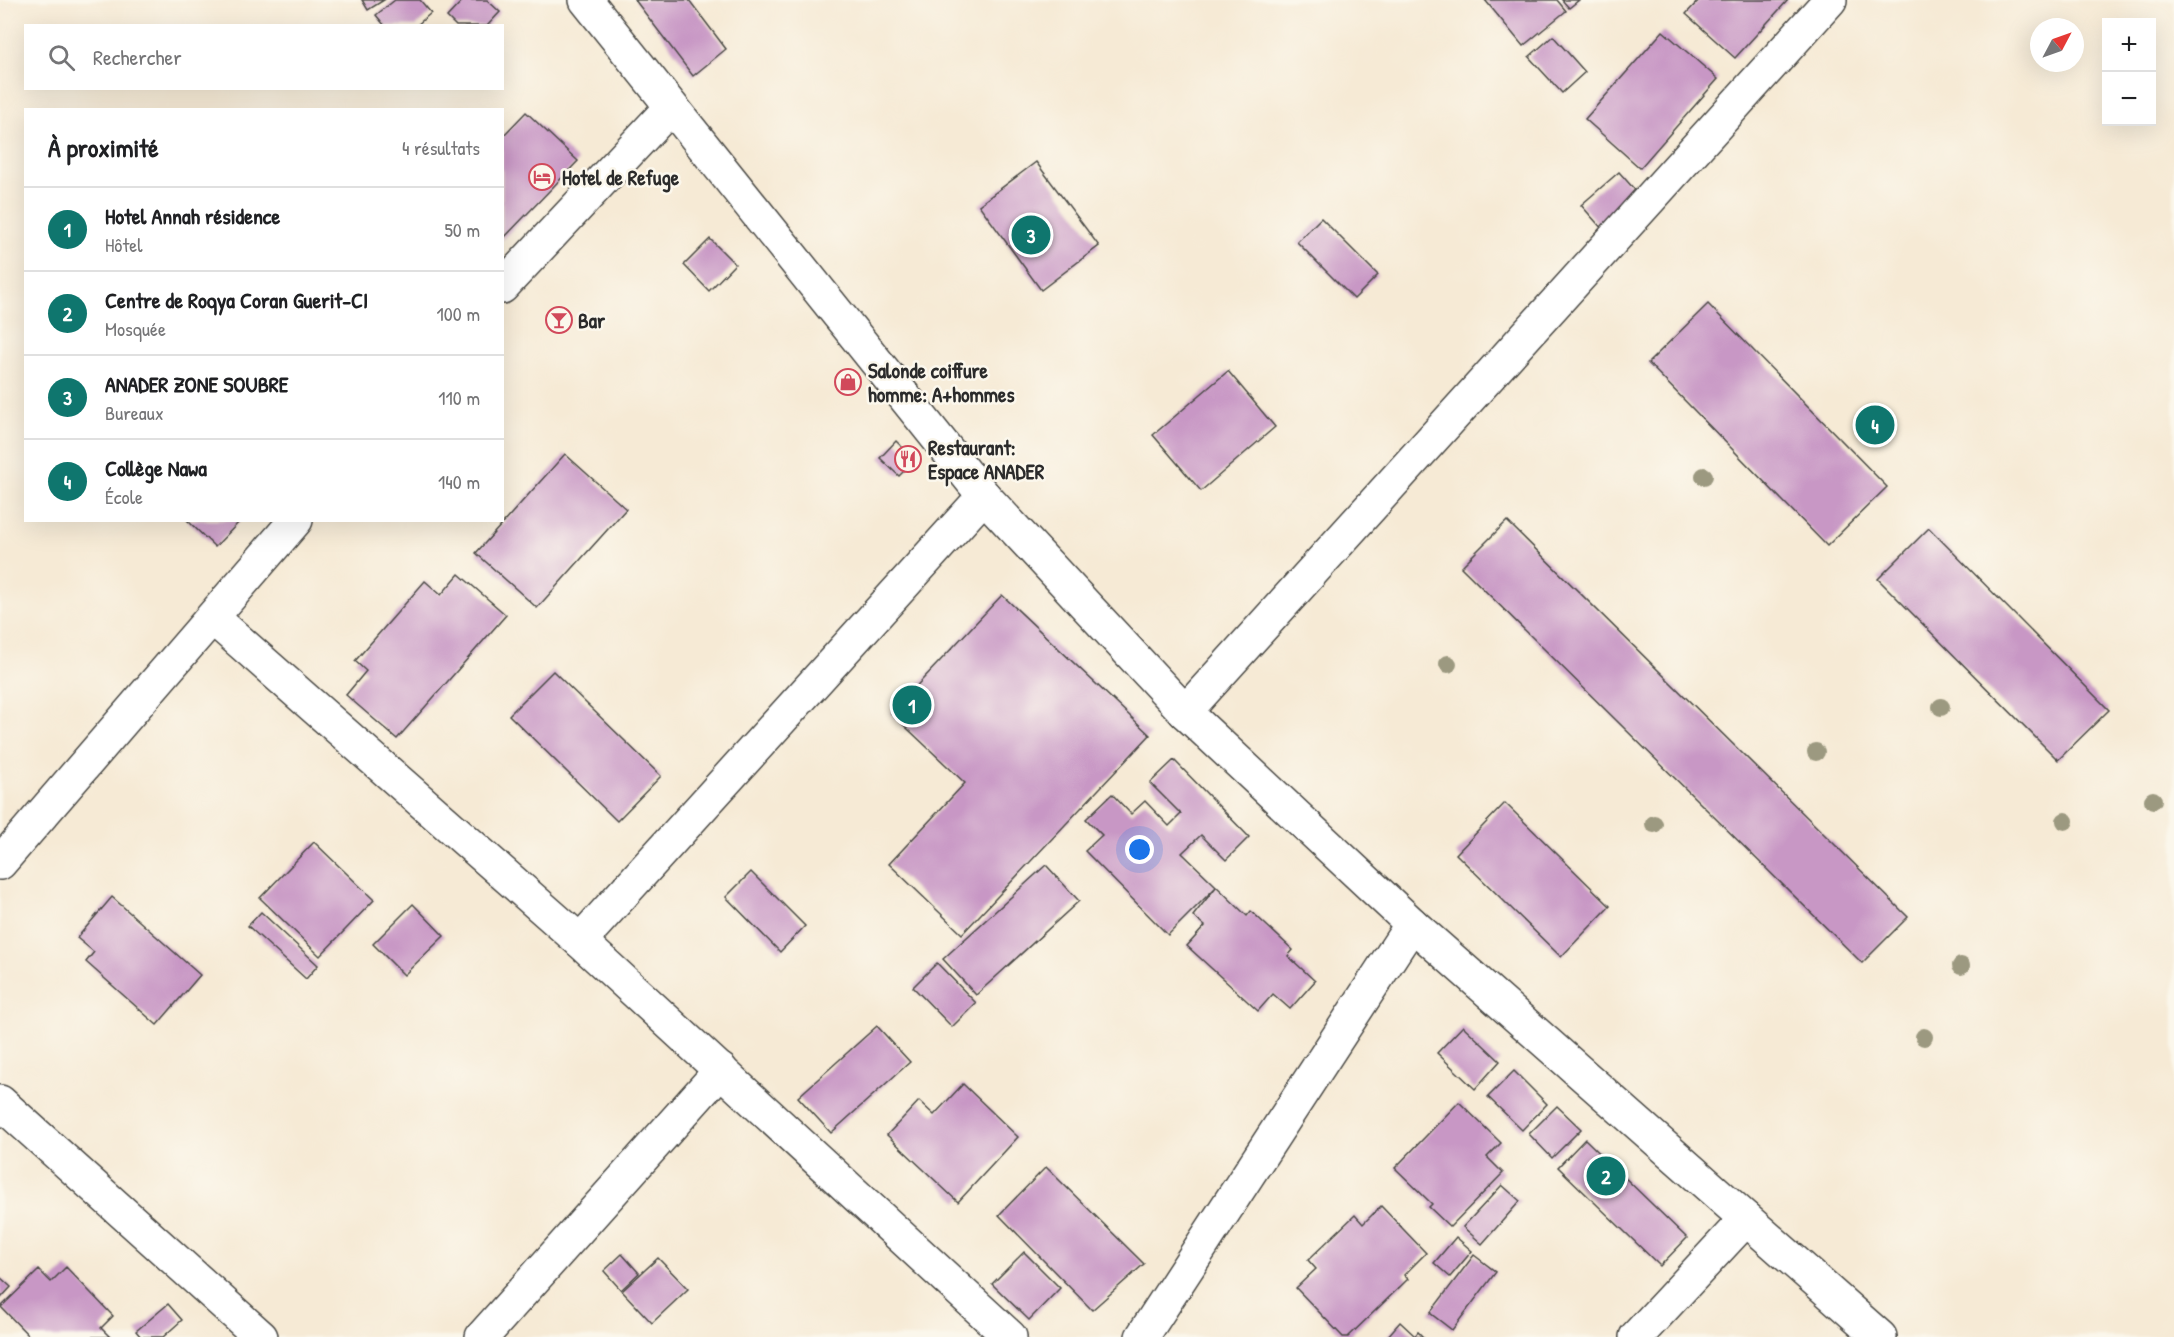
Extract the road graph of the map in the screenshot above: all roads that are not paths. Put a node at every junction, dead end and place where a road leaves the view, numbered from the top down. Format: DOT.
graph roads {
  1 [pos="586,0"];
  2 [pos="1830,0"];
  3 [pos="671,107"];
  4 [pos="504,285"];
  5 [pos="984,496"];
  6 [pos="294,522"];
  7 [pos="213,618"];
  8 [pos="1185,712"];
  9 [pos="0,863"];
  10 [pos="1412,924"];
  11 [pos="580,941"];
  12 [pos="721,1070"];
  13 [pos="0,1102"];
  14 [pos="1746,1219"];
  15 [pos="261,1337"];
  16 [pos="482,1337"];
  17 [pos="1010,1337"];
  18 [pos="1142,1337"];
  19 [pos="1636,1337"];
  20 [pos="1880,1337"];
  1 -- 3 [label="street"];
  2 -- 8 [label="street"];
  3 -- 4 [label="street"];
  3 -- 5 [label="street"];
  5 -- 8 [label="street"];
  5 -- 11 [label="street"];
  6 -- 7 [label="street"];
  7 -- 9 [label="street"];
  7 -- 11 [label="street"];
  8 -- 10 [label="street"];
  10 -- 14 [label="street"];
  10 -- 18 [label="street"];
  11 -- 12 [label="street"];
  12 -- 16 [label="street"];
  12 -- 17 [label="street"];
  13 -- 15 [label="street"];
  14 -- 19 [label="street"];
  14 -- 20 [label="street"];
}
